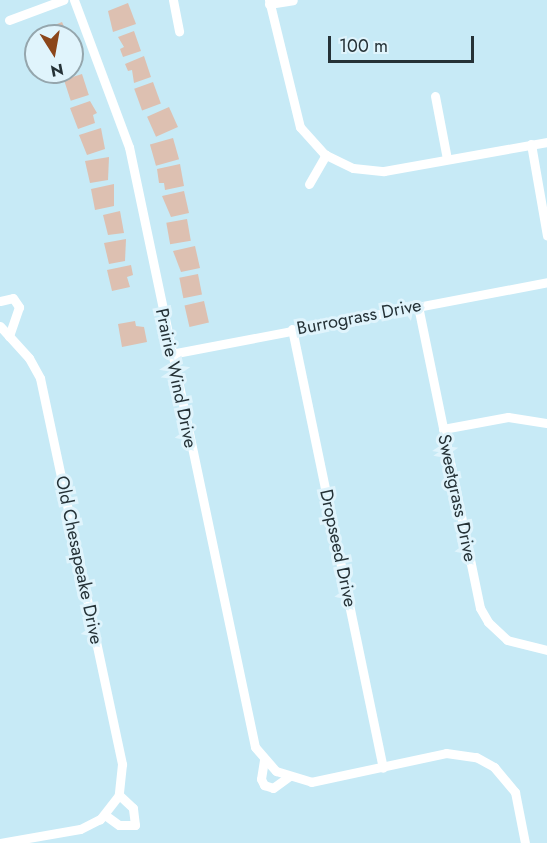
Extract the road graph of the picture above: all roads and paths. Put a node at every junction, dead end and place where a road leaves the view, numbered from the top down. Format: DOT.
graph roads {
  1 [pos="63,0"];
  2 [pos="74,0"];
  3 [pos="173,0"];
  4 [pos="292,0"];
  5 [pos="269,2"];
  6 [pos="9,20"];
  7 [pos="179,31"];
  8 [pos="435,96"];
  9 [pos="547,141"];
  10 [pos="531,144"];
  11 [pos="326,154"];
  12 [pos="447,159"];
  13 [pos="309,184"];
  14 [pos="547,236"];
  15 [pos="547,282"];
  16 [pos="0,301"];
  17 [pos="418,306"];
  18 [pos="0,326"];
  19 [pos="292,329"];
  20 [pos="9,336"];
  21 [pos="171,354"];
  22 [pos="547,423"];
  23 [pos="443,429"];
  24 [pos="547,650"];
  25 [pos="264,760"];
  26 [pos="383,768"];
  27 [pos="288,777"];
  28 [pos="120,795"];
  29 [pos="105,815"];
  30 [pos="0,843"];
  31 [pos="525,843"];
  1 -- 6 [label="street"];
  2 -- 21 [label="street, Prairie Wind Drive"];
  3 -- 7 [label="street"];
  4 -- 5 [label="street"];
  5 -- 11 [label="street"];
  8 -- 12 [label="street"];
  9 -- 10 [label="street"];
  10 -- 12 [label="street"];
  10 -- 14 [label="street"];
  11 -- 12 [label="street"];
  11 -- 13 [label="street"];
  15 -- 17 [label="street, Burrograss Drive"];
  16 -- 20 [label="street"];
  17 -- 19 [label="street, Burrograss Drive"];
  17 -- 23 [label="street, Sweetgrass Drive"];
  18 -- 20 [label="street, Old Chesapeake Drive"];
  19 -- 21 [label="street, Burrograss Drive"];
  19 -- 26 [label="street, Dropseed Drive"];
  20 -- 28 [label="street, Old Chesapeake Drive"];
  21 -- 25 [label="street, Prairie Wind Drive"];
  22 -- 23 [label="street"];
  23 -- 24 [label="street, Sweetgrass Drive"];
  25 -- 27 [label="street, Prairie Wind Drive"];
  25 -- 27 [label="street, Prairie Wind Drive"];
  26 -- 27 [label="street, Prairie Wind Drive"];
  26 -- 31 [label="street, Prairie Wind Drive"];
  28 -- 29 [label="street"];
  28 -- 29 [label="street"];
  29 -- 30 [label="street"];
}
